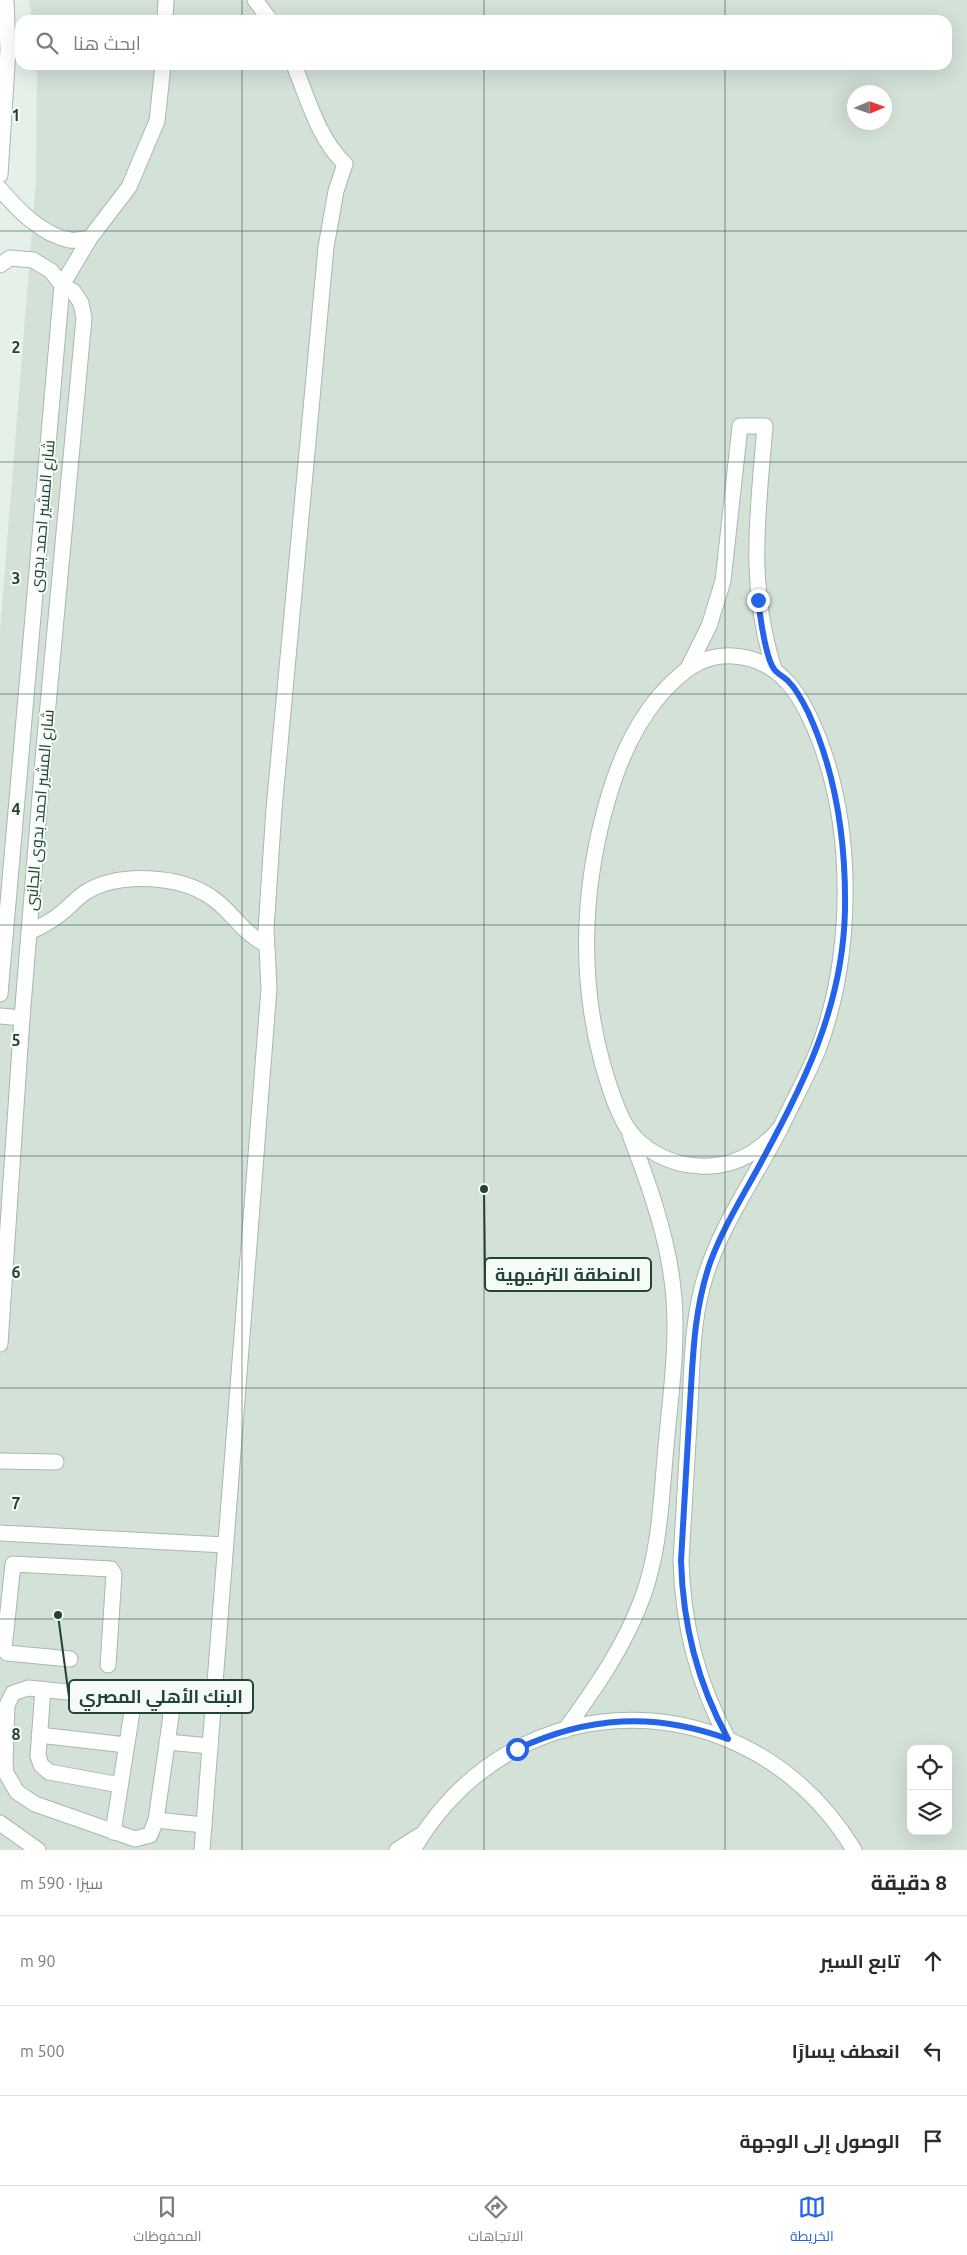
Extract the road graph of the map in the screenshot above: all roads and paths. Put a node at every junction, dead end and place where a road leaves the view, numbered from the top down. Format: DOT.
graph roads {
  1 [pos="6,0"];
  2 [pos="166,0"];
  3 [pos="254,0"];
  4 [pos="165,15"];
  5 [pos="266,15"];
  6 [pos="162,70"];
  7 [pos="296,70"];
  8 [pos="0,175"];
  9 [pos="0,189"];
  10 [pos="90,238"];
  11 [pos="0,265"];
  12 [pos="62,286"];
  13 [pos="729,528"];
  14 [pos="757,528"];
  15 [pos="688,668"];
  16 [pos="774,669"];
  17 [pos="29,932"];
  18 [pos="266,944"];
  19 [pos="0,994"];
  20 [pos="0,1016"];
  21 [pos="22,1018"];
  22 [pos="627,1126"];
  23 [pos="780,1128"];
  24 [pos="0,1344"];
  25 [pos="0,1461"];
  26 [pos="56,1462"];
  27 [pos="0,1533"];
  28 [pos="225,1545"];
  29 [pos="3,1615"];
  30 [pos="70,1659"];
  31 [pos="108,1665"];
  32 [pos="43,1689"];
  33 [pos="5,1696"];
  34 [pos="134,1699"];
  35 [pos="565,1730"];
  36 [pos="39,1734"];
  37 [pos="728,1739"];
  38 [pos="167,1742"];
  39 [pos="126,1745"];
  40 [pos="210,1746"];
  41 [pos="120,1785"];
  42 [pos="156,1820"];
  43 [pos="0,1823"];
  44 [pos="204,1825"];
  45 [pos="113,1832"];
  46 [pos="423,1834"];
  47 [pos="135,1845"];
  48 [pos="38,1850"];
  49 [pos="202,1850"];
  50 [pos="397,1850"];
  51 [pos="413,1850"];
  52 [pos="854,1850"];
  1 -- 8 [label="street"];
  2 -- 4 [label="street"];
  3 -- 5 [label="street"];
  6 -- 10 [label="street, شارع المشير احمد بدوى"];
  7 -- 18 [label="street"];
  9 -- 10 [label="street"];
  10 -- 12 [label="street, شارع المشير احمد بدوى"];
  11 -- 12 [label="street, شارع المشير احمد بدوى الجانبى"];
  12 -- 17 [label="street, شارع المشير احمد بدوى الجانبى"];
  12 -- 19 [label="street, شارع المشير احمد بدوى"];
  13 -- 14 [label="street"];
  13 -- 14 [label="street"];
  13 -- 15 [label="street"];
  14 -- 16 [label="street"];
  15 -- 16 [label="street"];
  15 -- 22 [label="street"];
  16 -- 23 [label="street"];
  17 -- 18 [label="street"];
  17 -- 21 [label="street, شارع المشير احمد بدوى الجانبى"];
  18 -- 28 [label="street"];
  20 -- 21 [label="street"];
  21 -- 24 [label="street, شارع المشير احمد بدوى الجانبى"];
  22 -- 23 [label="street"];
  22 -- 35 [label="street"];
  23 -- 37 [label="street"];
  25 -- 26 [label="street"];
  27 -- 28 [label="street"];
  28 -- 40 [label="street"];
  29 -- 30 [label="street"];
  29 -- 31 [label="street"];
  32 -- 33 [label="street"];
  32 -- 34 [label="street"];
  32 -- 36 [label="street"];
  33 -- 45 [label="street"];
  34 -- 38 [label="street"];
  34 -- 39 [label="street"];
  35 -- 37 [label="street"];
  35 -- 46 [label="street"];
  36 -- 39 [label="street"];
  36 -- 41 [label="street"];
  37 -- 52 [label="street"];
  38 -- 40 [label="street"];
  38 -- 42 [label="street"];
  39 -- 41 [label="street"];
  40 -- 44 [label="street"];
  41 -- 45 [label="street"];
  42 -- 44 [label="street"];
  42 -- 47 [label="street"];
  43 -- 48 [label="street"];
  44 -- 49 [label="street"];
  45 -- 47 [label="street"];
  46 -- 50 [label="street"];
  46 -- 51 [label="street"];
}
